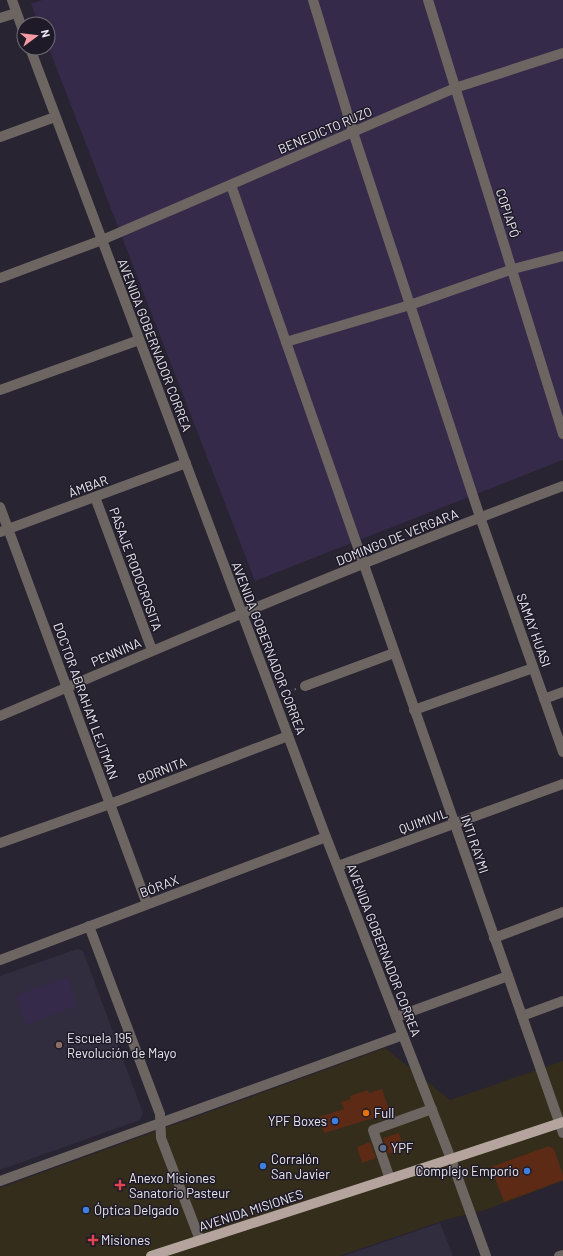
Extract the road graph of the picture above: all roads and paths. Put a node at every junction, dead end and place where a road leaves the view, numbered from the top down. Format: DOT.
graph roads {
  1 [pos="12,0"];
  2 [pos="313,0"];
  3 [pos="428,0"];
  4 [pos="16,12"];
  5 [pos="18,16"];
  6 [pos="0,18"];
  7 [pos="563,53"];
  8 [pos="33,56"];
  9 [pos="455,88"];
  10 [pos="56,117"];
  11 [pos="353,132"];
  12 [pos="0,137"];
  13 [pos="231,185"];
  14 [pos="102,240"];
  15 [pos="563,256"];
  16 [pos="513,269"];
  17 [pos="0,278"];
  18 [pos="410,305"];
  19 [pos="140,340"];
  20 [pos="286,342"];
  21 [pos="0,390"];
  22 [pos="563,434"];
  23 [pos="186,463"];
  24 [pos="563,486"];
  25 [pos="95,497"];
  26 [pos="0,507"];
  27 [pos="480,517"];
  28 [pos="4,531"];
  29 [pos="363,564"];
  30 [pos="242,613"];
  31 [pos="152,650"];
  32 [pos="394,654"];
  33 [pos="533,668"];
  34 [pos="305,686"];
  35 [pos="67,687"];
  36 [pos="563,692"];
  37 [pos="274,697"];
  38 [pos="544,699"];
  39 [pos="414,710"];
  40 [pos="0,716"];
  41 [pos="288,736"];
  42 [pos="563,752"];
  43 [pos="563,784"];
  44 [pos="110,804"];
  45 [pos="454,824"];
  46 [pos="326,837"];
  47 [pos="0,843"];
  48 [pos="338,866"];
  49 [pos="147,904"];
  50 [pos="563,912"];
  51 [pos="89,926"];
  52 [pos="494,938"];
  53 [pos="0,960"];
  54 [pos="508,976"];
  55 [pos="563,1001"];
  56 [pos="522,1016"];
  57 [pos="396,1017"];
  58 [pos="403,1035"];
  59 [pos="432,1109"];
  60 [pos="561,1122"];
  61 [pos="160,1123"];
  62 [pos="563,1133"];
  63 [pos="451,1159"];
  64 [pos="390,1179"];
  65 [pos="0,1181"];
  66 [pos="200,1240"];
  67 [pos="563,1254"];
  68 [pos="151,1256"];
  69 [pos="486,1256"];
  70 [pos="559,1256"];
  1 -- 4 [label="street"];
  2 -- 11 [label="street, SAMAY HUASI"];
  3 -- 9 [label="street, COPIAPÓ"];
  4 -- 5 [label="street"];
  4 -- 6 [label="street"];
  7 -- 9 [label="street, BENEDICTO RUZO"];
  8 -- 10 [label="street, AVENIDA GOBERNADOR CORREA"];
  9 -- 11 [label="street, BENEDICTO RUZO"];
  9 -- 16 [label="street, COPIAPÓ"];
  10 -- 12 [label="street"];
  10 -- 14 [label="street, AVENIDA GOBERNADOR CORREA"];
  11 -- 13 [label="street, BENEDICTO RUZO"];
  11 -- 18 [label="street, SAMAY HUASI"];
  13 -- 14 [label="street, BENEDICTO RUZO"];
  13 -- 20 [label="street, INTI RAYMI"];
  14 -- 17 [label="street, BENEDICTO RUZO"];
  14 -- 19 [label="street, AVENIDA GOBERNADOR CORREA"];
  15 -- 16 [label="street"];
  16 -- 18 [label="street"];
  16 -- 22 [label="street, COPIAPÓ"];
  18 -- 20 [label="street"];
  18 -- 27 [label="street, SAMAY HUASI"];
  19 -- 21 [label="street"];
  19 -- 23 [label="street, AVENIDA GOBERNADOR CORREA"];
  20 -- 29 [label="street, INTI RAYMI"];
  23 -- 25 [label="street, ÁMBAR"];
  23 -- 30 [label="street, AVENIDA GOBERNADOR CORREA"];
  24 -- 27 [label="street, DOMINGO DE VERGARA"];
  25 -- 28 [label="street, ÁMBAR"];
  25 -- 31 [label="street, PASAJE RODOCROSITA"];
  26 -- 28 [label="street, DOCTOR ABRAHAM LEJTMAN"];
  27 -- 29 [label="street, DOMINGO DE VERGARA"];
  27 -- 33 [label="street, SAMAY HUASI"];
  28 -- 35 [label="street, DOCTOR ABRAHAM LEJTMAN"];
  29 -- 30 [label="street, DOMINGO DE VERGARA"];
  29 -- 32 [label="street, INTI RAYMI"];
  30 -- 31 [label="street, PENNINA"];
  30 -- 37 [label="street, AVENIDA GOBERNADOR CORREA"];
  31 -- 35 [label="street, PENNINA"];
  32 -- 34 [label="street"];
  32 -- 39 [label="street, INTI RAYMI"];
  33 -- 38 [label="street, SAMAY HUASI"];
  33 -- 39 [label="street"];
  34 -- 37 [label="path"];
  35 -- 40 [label="street, PENNINA"];
  35 -- 44 [label="street, DOCTOR ABRAHAM LEJTMAN"];
  36 -- 38 [label="street"];
  37 -- 41 [label="street, AVENIDA GOBERNADOR CORREA"];
  38 -- 42 [label="street, SAMAY HUASI"];
  39 -- 45 [label="street, INTI RAYMI"];
  41 -- 44 [label="street, BORNITA"];
  41 -- 46 [label="street, AVENIDA GOBERNADOR CORREA"];
  43 -- 45 [label="street, QUIMIVIL"];
  44 -- 47 [label="street, BORNITA"];
  44 -- 49 [label="street, DOCTOR ABRAHAM LEJTMAN"];
  45 -- 48 [label="street, QUIMIVIL"];
  45 -- 52 [label="street, INTI RAYMI"];
  46 -- 48 [label="street, AVENIDA GOBERNADOR CORREA"];
  46 -- 49 [label="street, BÓRAX"];
  48 -- 57 [label="street, AVENIDA GOBERNADOR CORREA"];
  49 -- 51 [label="street, BÓRAX"];
  50 -- 52 [label="street"];
  51 -- 53 [label="street, BÓRAX"];
  51 -- 61 [label="street"];
  52 -- 54 [label="street, INTI RAYMI"];
  54 -- 56 [label="street, INTI RAYMI"];
  54 -- 57 [label="street"];
  55 -- 56 [label="street"];
  56 -- 60 [label="street, INTI RAYMI"];
  57 -- 58 [label="street, AVENIDA GOBERNADOR CORREA"];
  58 -- 59 [label="street, AVENIDA GOBERNADOR CORREA"];
  58 -- 61 [label="street"];
  59 -- 63 [label="street, AVENIDA GOBERNADOR CORREA"];
  59 -- 64 [label="street"];
  60 -- 62 [label="street, INTI RAYMI"];
  60 -- 63 [label="main road, AVENIDA MISIONES"];
  61 -- 65 [label="street"];
  61 -- 66 [label="street"];
  63 -- 64 [label="main road, AVENIDA MISIONES"];
  63 -- 69 [label="street, AVENIDA GOBERNADOR CORREA"];
  64 -- 66 [label="main road, AVENIDA MISIONES"];
  66 -- 68 [label="main road, AVENIDA MISIONES"];
  67 -- 70 [label="street"];
}
